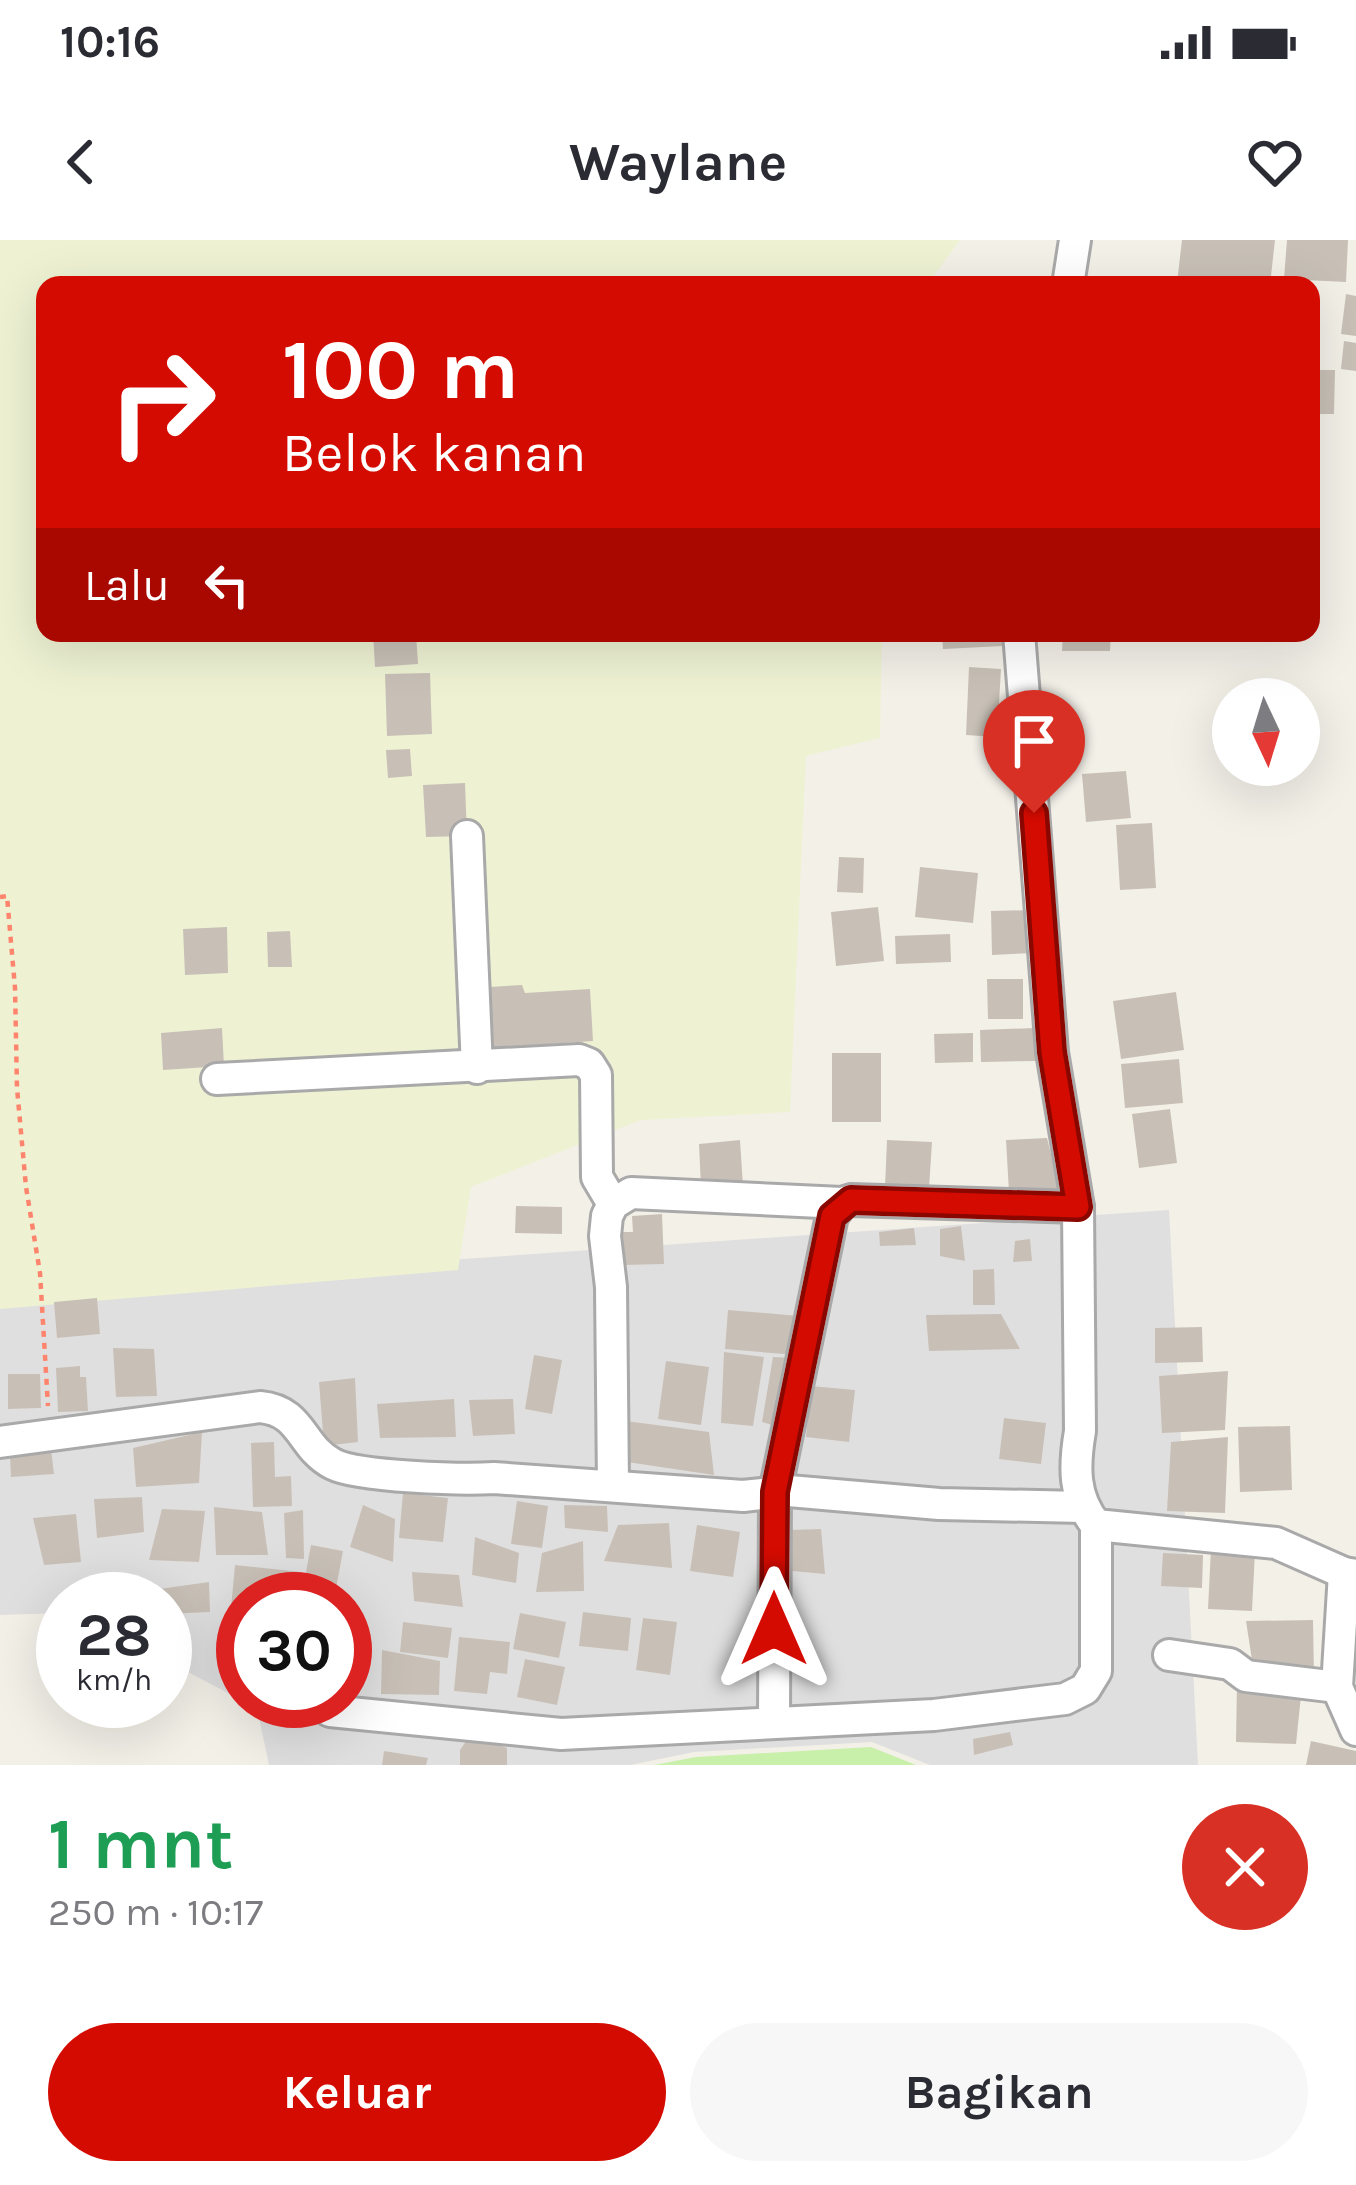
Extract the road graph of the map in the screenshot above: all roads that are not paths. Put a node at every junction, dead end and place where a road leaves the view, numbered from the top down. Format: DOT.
graph roads {
  1 [pos="1075,240"];
  2 [pos="1069,276"];
  3 [pos="1019,642"];
  4 [pos="467,836"];
  5 [pos="477,1068"];
  6 [pos="217,1079"];
  7 [pos="613,1204"];
  8 [pos="842,1204"];
  9 [pos="1078,1207"];
  10 [pos="0,1442"];
  11 [pos="613,1486"];
  12 [pos="775,1492"];
  13 [pos="1090,1516"];
  14 [pos="1350,1574"];
  15 [pos="1169,1655"];
  16 [pos="1336,1687"];
  17 [pos="372,1715"];
  18 [pos="774,1720"];
  19 [pos="1356,1730"];
  1 -- 2 [label="street"];
  3 -- 9 [label="street"];
  4 -- 5 [label="street"];
  5 -- 6 [label="street"];
  5 -- 7 [label="street"];
  7 -- 8 [label="street"];
  7 -- 11 [label="street"];
  8 -- 9 [label="street"];
  8 -- 12 [label="street"];
  9 -- 13 [label="street"];
  10 -- 11 [label="street"];
  11 -- 12 [label="street"];
  12 -- 13 [label="street"];
  12 -- 18 [label="street"];
  13 -- 14 [label="street"];
  13 -- 18 [label="street"];
  14 -- 16 [label="street"];
  15 -- 16 [label="street"];
  16 -- 19 [label="street"];
  17 -- 18 [label="street"];
}
